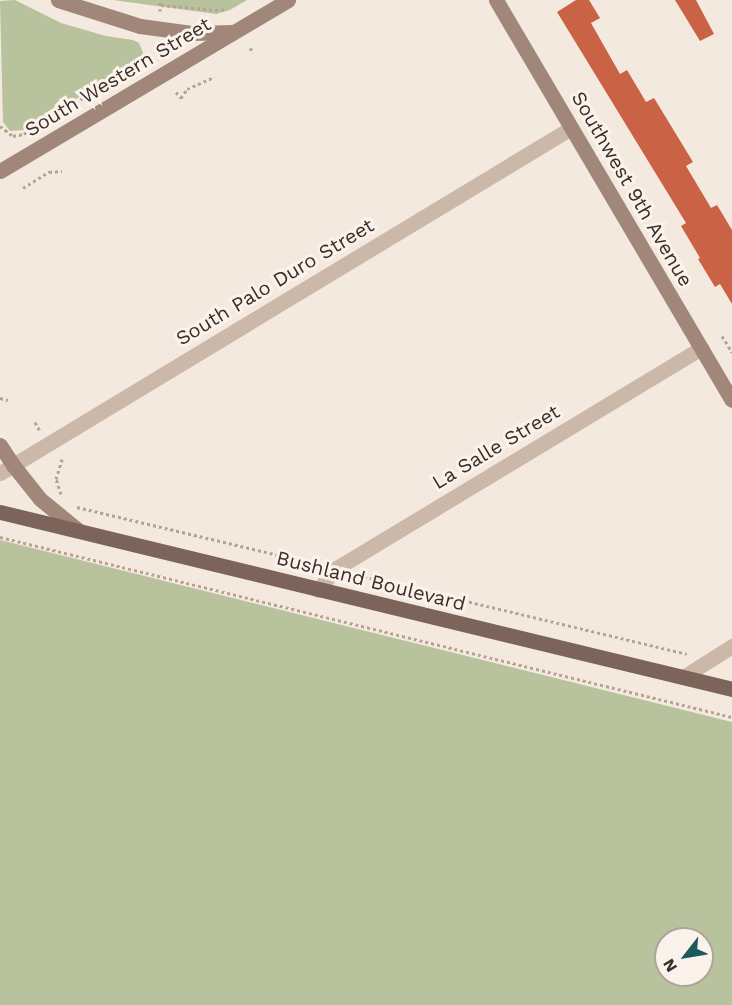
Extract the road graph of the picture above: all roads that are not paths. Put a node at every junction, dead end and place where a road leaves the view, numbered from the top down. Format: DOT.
graph roads {
  1 [pos="58,0"];
  2 [pos="288,0"];
  3 [pos="495,0"];
  4 [pos="235,32"];
  5 [pos="571,128"];
  6 [pos="0,171"];
  7 [pos="701,348"];
  8 [pos="732,400"];
  9 [pos="0,445"];
  10 [pos="6,469"];
  11 [pos="0,512"];
  12 [pos="80,532"];
  13 [pos="318,590"];
  14 [pos="732,646"];
  15 [pos="683,677"];
  16 [pos="732,689"];
  1 -- 4 [label="main road"];
  2 -- 4 [label="main road, South Western Street"];
  3 -- 5 [label="main road, Southwest 9th Avenue"];
  4 -- 6 [label="main road, South Western Street"];
  5 -- 7 [label="main road, Southwest 9th Avenue"];
  5 -- 10 [label="street, South Palo Duro Street"];
  7 -- 8 [label="main road, Southwest 9th Avenue"];
  7 -- 13 [label="street, La Salle Street"];
  9 -- 10 [label="main road"];
  10 -- 12 [label="main road"];
  11 -- 12 [label="main road, Bushland Boulevard"];
  12 -- 13 [label="main road, Bushland Boulevard"];
  13 -- 15 [label="main road, Bushland Boulevard"];
  14 -- 15 [label="street"];
  15 -- 16 [label="main road, Bushland Boulevard"];
}
